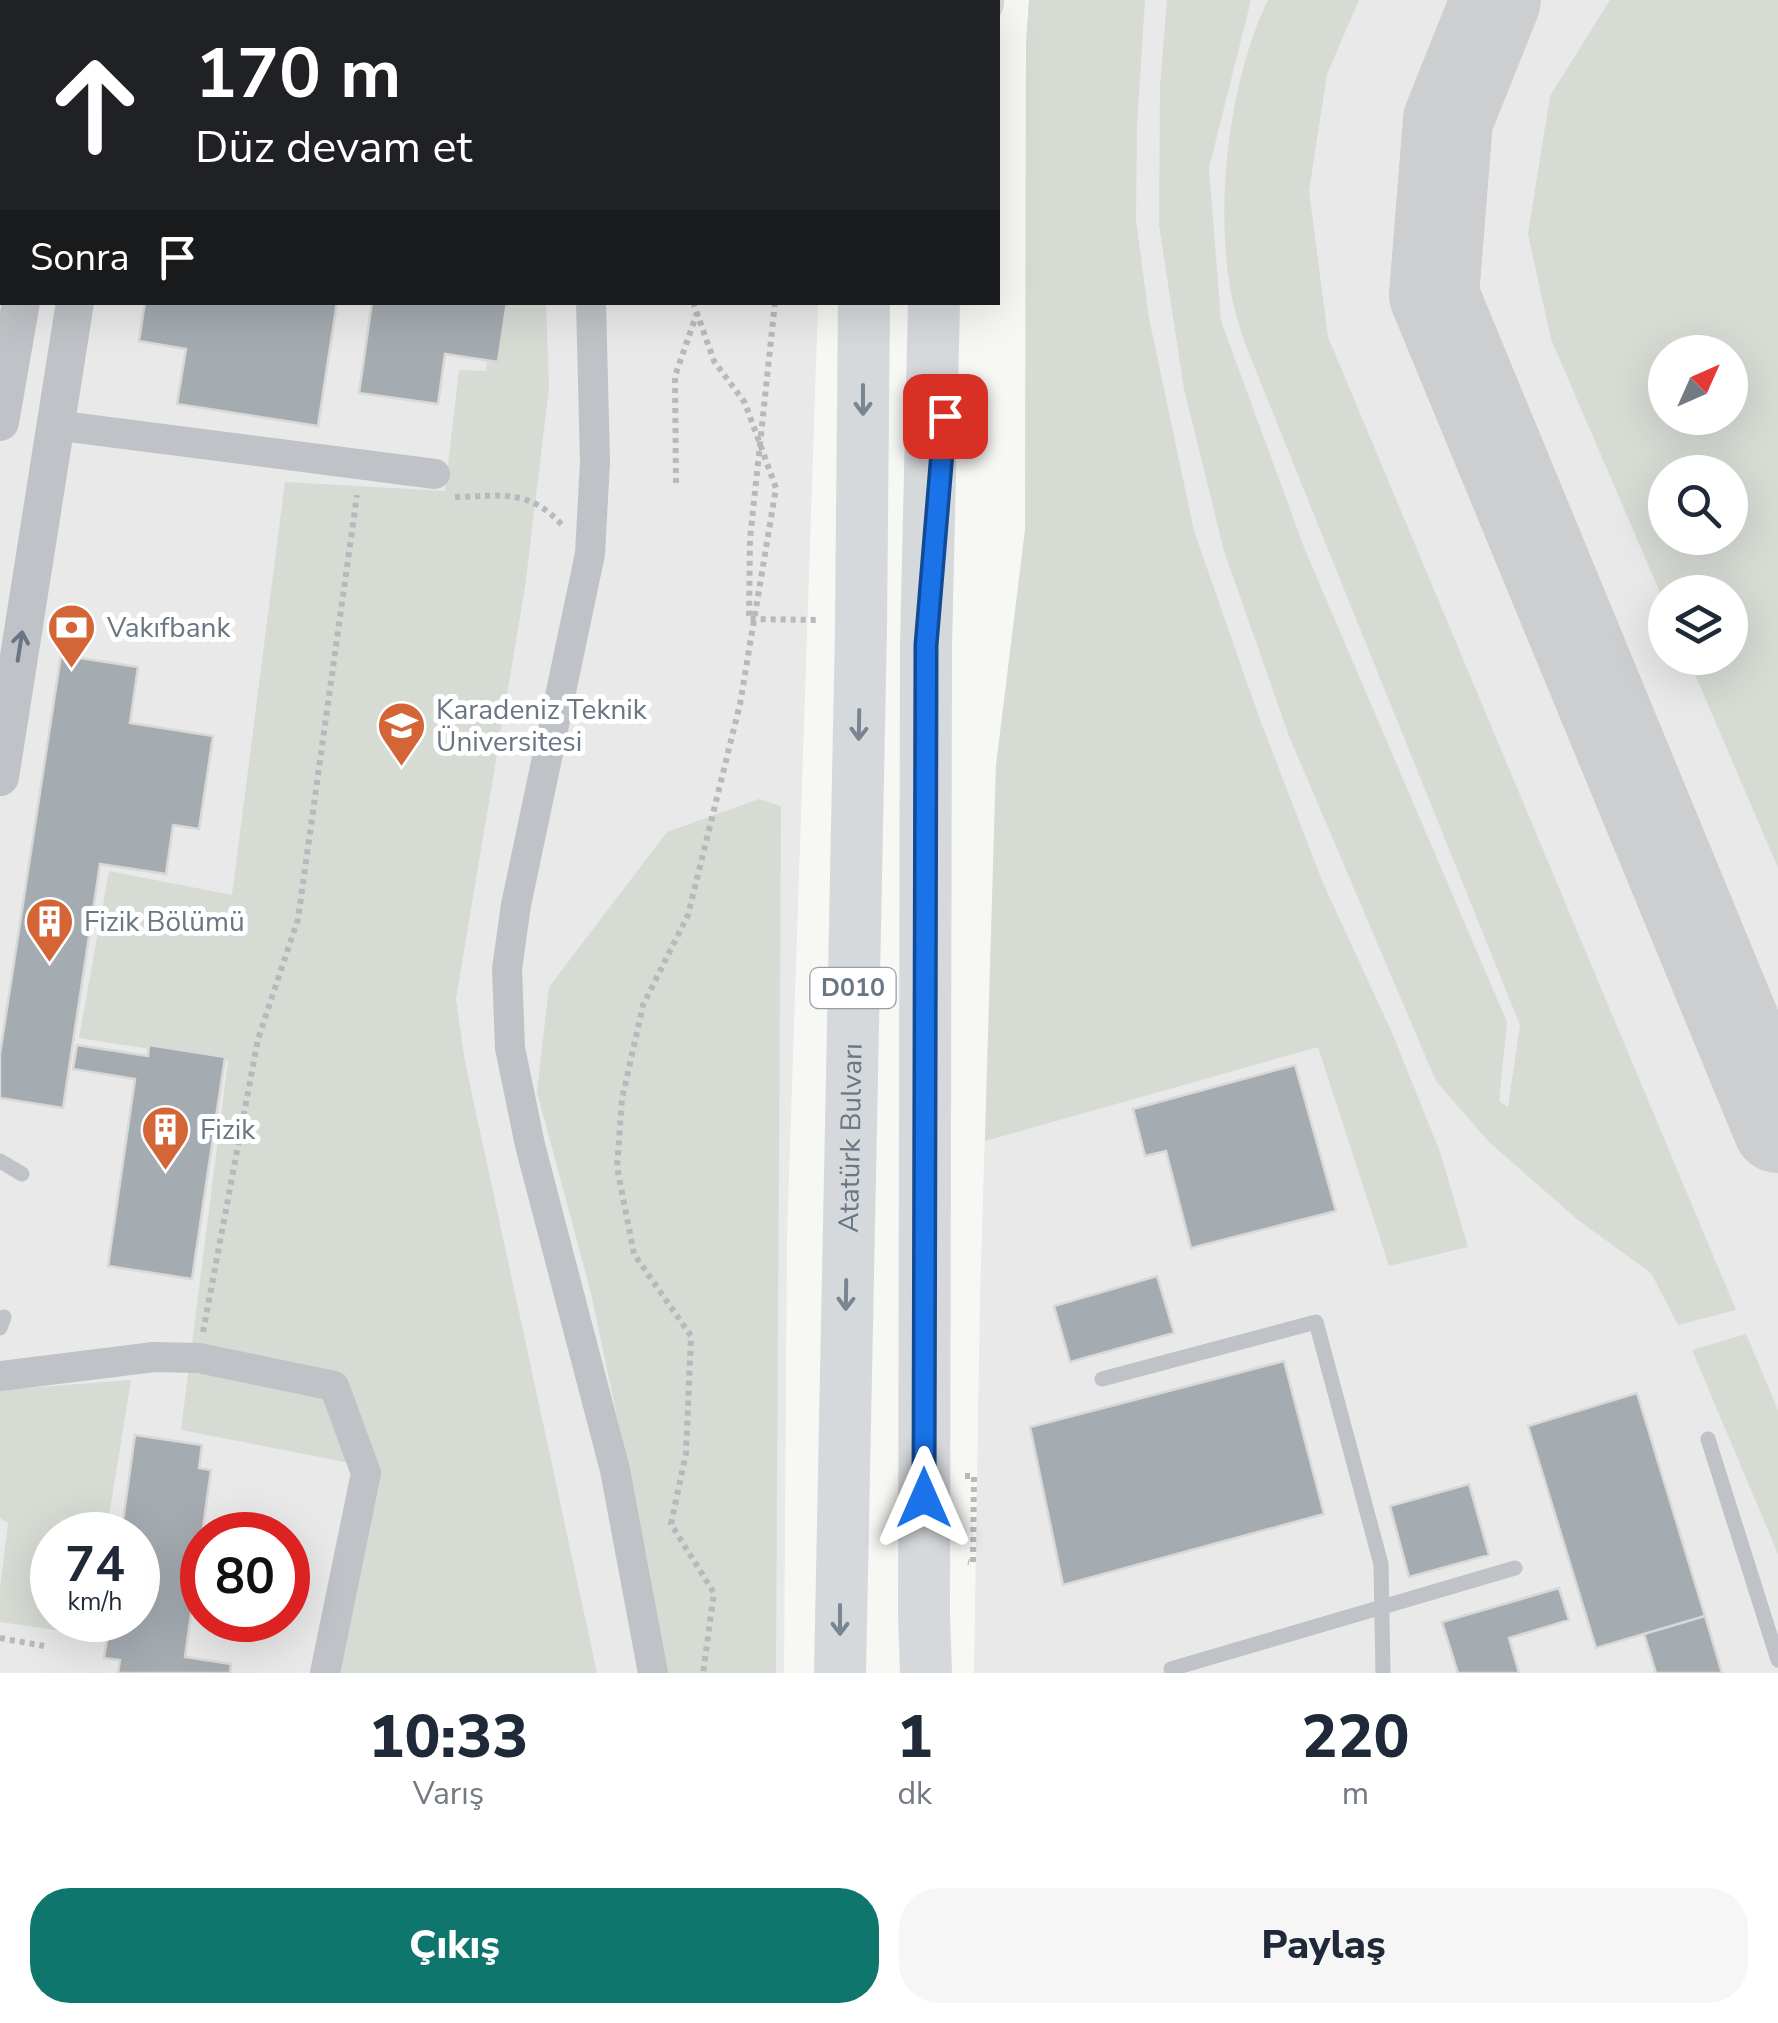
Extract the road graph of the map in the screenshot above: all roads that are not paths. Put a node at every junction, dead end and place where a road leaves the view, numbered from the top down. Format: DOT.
graph roads {
  1 [pos="20,305"];
  2 [pos="75,305"];
  3 [pos="591,305"];
  4 [pos="864,305"];
  5 [pos="934,305"];
  6 [pos="954,305"];
  7 [pos="0,422"];
  8 [pos="54,425"];
  9 [pos="439,485"];
  10 [pos="926,645"];
  11 [pos="0,777"];
  12 [pos="0,1161"];
  13 [pos="22,1174"];
  14 [pos="0,1376"];
  15 [pos="1102,1379"];
  16 [pos="1708,1440"];
  17 [pos="1515,1568"];
  18 [pos="1382,1608"];
  19 [pos="1778,1660"];
  20 [pos="1171,1669"];
  21 [pos="325,1673"];
  22 [pos="652,1673"];
  23 [pos="840,1673"];
  24 [pos="926,1673"];
  25 [pos="1384,1673"];
  1 -- 7 [label="street"];
  2 -- 8 [label="street"];
  3 -- 22 [label="street"];
  4 -- 23 [label="highway, Atatürk Bulvarı / D010, one-way"];
  5 -- 10 [label="highway, D010"];
  6 -- 10 [label="highway"];
  8 -- 9 [label="street"];
  11 -- 8 [label="street, one-way"];
  10 -- 24 [label="highway, D010"];
  12 -- 13 [label="lane"];
  14 -- 21 [label="street"];
  15 -- 18 [label="lane"];
  16 -- 19 [label="lane"];
  17 -- 18 [label="lane"];
  18 -- 20 [label="lane"];
  18 -- 25 [label="lane"];
}
